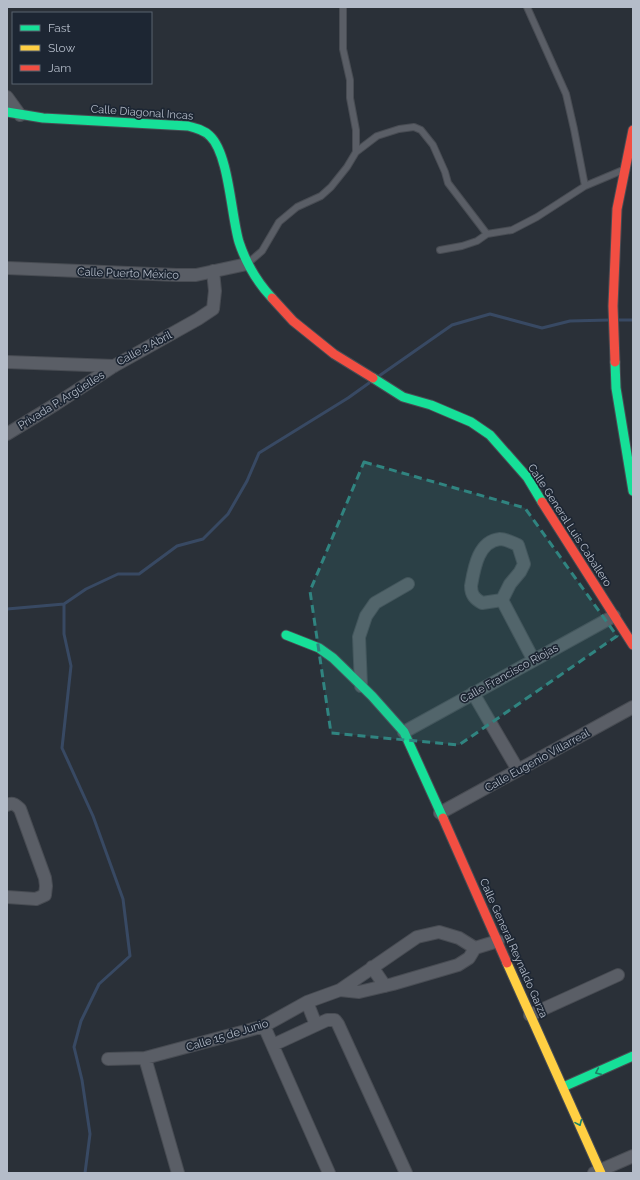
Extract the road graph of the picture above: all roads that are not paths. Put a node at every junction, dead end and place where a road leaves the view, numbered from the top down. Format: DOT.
graph roads {
  1 [pos="343,7"];
  2 [pos="527,7"];
  3 [pos="7,97"];
  4 [pos="7,112"];
  5 [pos="20,115"];
  6 [pos="633,130"];
  7 [pos="356,152"];
  8 [pos="628,162"];
  9 [pos="585,186"];
  10 [pos="487,234"];
  11 [pos="440,250"];
  12 [pos="247,264"];
  13 [pos="7,268"];
  14 [pos="213,271"];
  15 [pos="7,362"];
  16 [pos="114,366"];
  17 [pos="7,434"];
  18 [pos="633,491"];
  19 [pos="408,584"];
  20 [pos="502,600"];
  21 [pos="614,616"];
  22 [pos="286,635"];
  23 [pos="633,645"];
  24 [pos="533,660"];
  25 [pos="361,686"];
  26 [pos="473,694"];
  27 [pos="633,707"];
  28 [pos="404,732"];
  29 [pos="518,770"];
  30 [pos="11,805"];
  31 [pos="440,813"];
  32 [pos="7,897"];
  33 [pos="498,941"];
  34 [pos="475,948"];
  35 [pos="372,967"];
  36 [pos="618,975"];
  37 [pos="385,986"];
  38 [pos="340,990"];
  39 [pos="307,1002"];
  40 [pos="530,1015"];
  41 [pos="316,1025"];
  42 [pos="264,1026"];
  43 [pos="273,1045"];
  44 [pos="633,1056"];
  45 [pos="145,1058"];
  46 [pos="108,1059"];
  47 [pos="563,1088"];
  48 [pos="633,1156"];
  49 [pos="598,1172"];
  50 [pos="178,1173"];
  51 [pos="329,1173"];
  52 [pos="406,1173"];
  1 -- 7 [label="lane"];
  2 -- 9 [label="lane"];
  3 -- 5 [label="street"];
  4 -- 5 [label="street, Calle Diagonal Incas"];
  5 -- 12 [label="street, Calle Diagonal Incas"];
  6 -- 8 [label="street"];
  7 -- 10 [label="lane"];
  7 -- 12 [label="lane"];
  8 -- 9 [label="lane"];
  8 -- 18 [label="street"];
  9 -- 10 [label="lane"];
  10 -- 11 [label="lane"];
  12 -- 14 [label="street, Calle Puerto México"];
  12 -- 21 [label="street, Calle General Luis Caballero"];
  13 -- 14 [label="street, Calle Puerto México"];
  14 -- 16 [label="street, Calle 2 Abril"];
  15 -- 16 [label="street, Calle 2 Abril"];
  16 -- 17 [label="street, Privada P. Argüelles"];
  19 -- 25 [label="street"];
  20 -- 20 [label="street"];
  20 -- 24 [label="street"];
  21 -- 23 [label="street, Calle General Luis Caballero"];
  21 -- 24 [label="street, Calle Francisco Riojas"];
  22 -- 25 [label="street, Calle General Reynaldo Garza"];
  24 -- 26 [label="street, Calle Francisco Riojas"];
  25 -- 28 [label="street, Calle General Reynaldo Garza"];
  26 -- 28 [label="street, Calle Francisco Riojas"];
  26 -- 29 [label="street"];
  27 -- 29 [label="street, Calle Eugenio Villarreal"];
  28 -- 31 [label="street, Calle General Reynaldo Garza"];
  29 -- 31 [label="street, Calle Eugenio Villarreal"];
  30 -- 32 [label="street"];
  31 -- 33 [label="street, Calle General Reynaldo Garza"];
  33 -- 34 [label="street"];
  33 -- 40 [label="street, Calle General Reynaldo Garza"];
  34 -- 35 [label="street, Calle 15 de Junio"];
  34 -- 37 [label="street, Calle 15 de Junio"];
  35 -- 37 [label="street"];
  35 -- 38 [label="street, Calle 15 de Junio"];
  36 -- 40 [label="street"];
  37 -- 38 [label="street, Calle 15 de Junio"];
  38 -- 39 [label="street, Calle 15 de Junio"];
  39 -- 41 [label="street"];
  39 -- 42 [label="street, Calle 15 de Junio"];
  40 -- 47 [label="street, Calle General Reynaldo Garza"];
  41 -- 43 [label="street, Calle 15 de Junio"];
  41 -- 52 [label="street, Calle 15 de Junio"];
  42 -- 43 [label="street"];
  42 -- 45 [label="street, Calle 15 de Junio"];
  43 -- 51 [label="street"];
  44 -- 47 [label="street, one-way"];
  45 -- 46 [label="street, Calle 15 de Junio"];
  45 -- 50 [label="street"];
  47 -- 49 [label="street, Calle General Reynaldo Garza, one-way"];
  48 -- 49 [label="street"];
}
